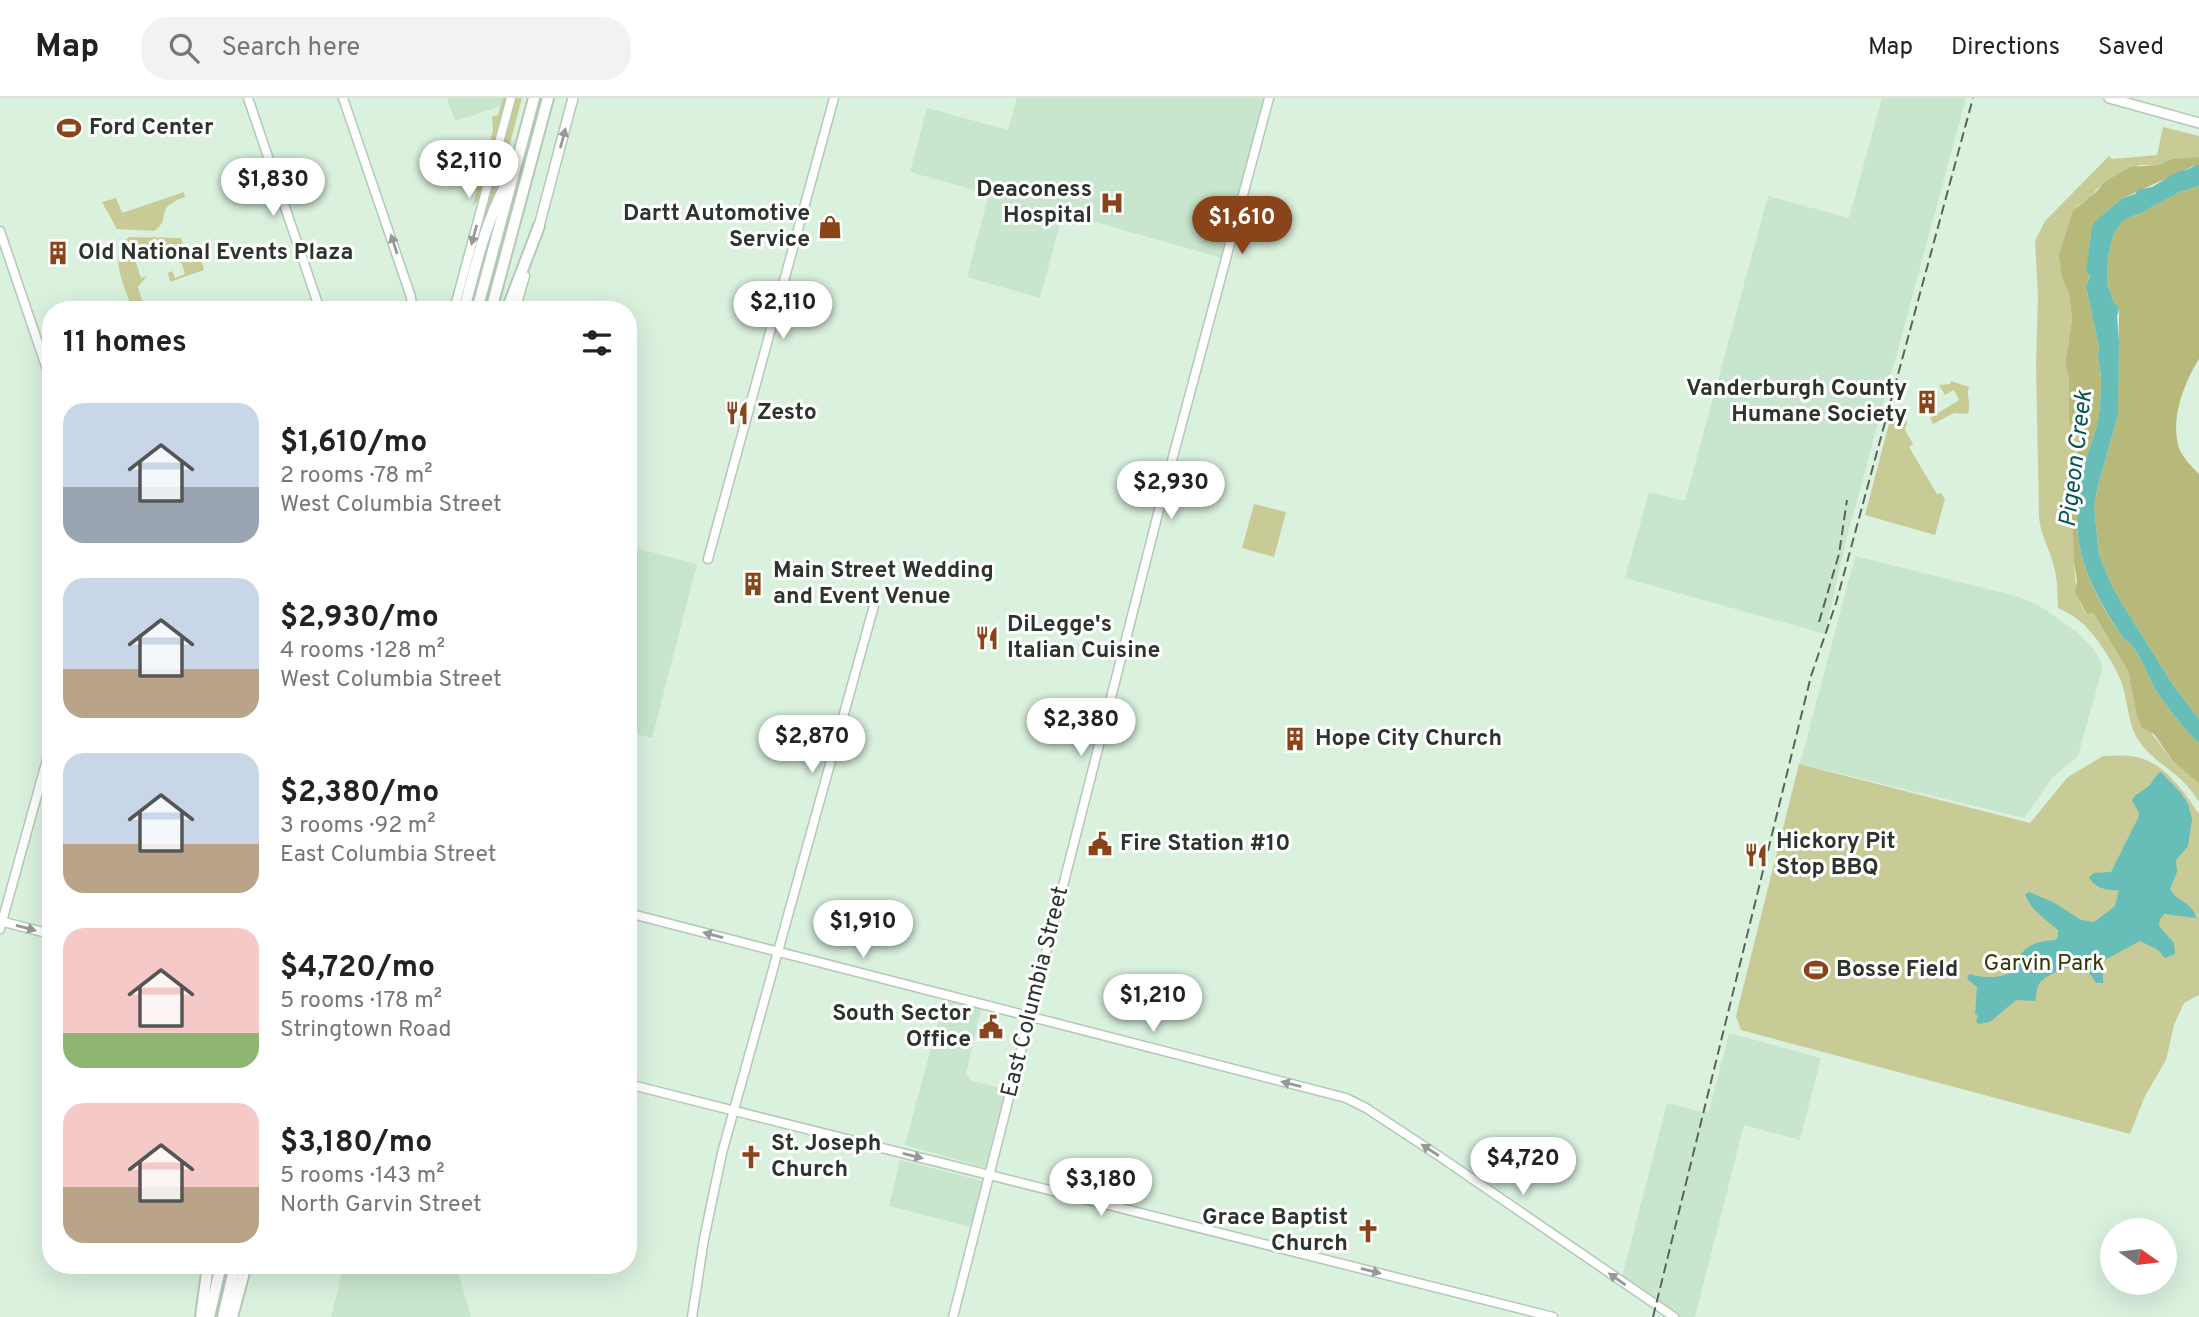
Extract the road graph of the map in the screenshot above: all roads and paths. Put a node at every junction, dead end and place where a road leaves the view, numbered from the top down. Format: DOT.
graph roads {
  1 [pos="248,98"];
  2 [pos="343,98"];
  3 [pos="512,98"];
  4 [pos="534,98"];
  5 [pos="548,98"];
  6 [pos="573,98"];
  7 [pos="834,98"];
  8 [pos="1269,98"];
  9 [pos="2109,98"];
  10 [pos="2199,123"];
  11 [pos="516,164"];
  12 [pos="539,226"];
  13 [pos="0,231"];
  14 [pos="317,301"];
  15 [pos="411,301"];
  16 [pos="456,301"];
  17 [pos="467,301"];
  18 [pos="479,301"];
  19 [pos="493,301"];
  20 [pos="510,301"];
  21 [pos="518,301"];
  22 [pos="42,355"];
  23 [pos="708,559"];
  24 [pos="875,602"];
  25 [pos="42,777"];
  26 [pos="637,915"];
  27 [pos="1,924"];
  28 [pos="42,932"];
  29 [pos="779,952"];
  30 [pos="1030,1018"];
  31 [pos="637,1086"];
  32 [pos="734,1111"];
  33 [pos="989,1175"];
  34 [pos="207,1274"];
  35 [pos="219,1274"];
  36 [pos="233,1274"];
  37 [pos="244,1274"];
  38 [pos="201,1317"];
  39 [pos="209,1317"];
  40 [pos="223,1317"];
  41 [pos="232,1317"];
  42 [pos="692,1317"];
  43 [pos="953,1317"];
  44 [pos="1553,1317"];
  45 [pos="1674,1317"];
  1 -- 14 [label="main road"];
  15 -- 2 [label="main road, one-way"];
  3 -- 16 [label="main road, one-way"];
  4 -- 11 [label="highway"];
  5 -- 19 [label="highway"];
  12 -- 6 [label="main road, one-way"];
  7 -- 23 [label="main road"];
  8 -- 30 [label="main road, East Columbia Street"];
  9 -- 10 [label="main road"];
  11 -- 17 [label="highway"];
  11 -- 18 [label="highway"];
  12 -- 20 [label="highway"];
  12 -- 21 [label="main road"];
  13 -- 22 [label="main road"];
  24 -- 29 [label="main road"];
  25 -- 27 [label="main road"];
  29 -- 26 [label="main road, one-way"];
  27 -- 28 [label="main road, one-way"];
  29 -- 30 [label="main road"];
  29 -- 32 [label="main road"];
  30 -- 33 [label="main road, East Columbia Street"];
  45 -- 30 [label="main road, one-way"];
  31 -- 32 [label="main road"];
  32 -- 33 [label="main road, one-way"];
  32 -- 42 [label="main road"];
  33 -- 43 [label="main road, East Columbia Street"];
  33 -- 44 [label="main road, one-way"];
  34 -- 38 [label="highway"];
  35 -- 39 [label="highway"];
  36 -- 40 [label="highway"];
  37 -- 41 [label="highway"];
}
